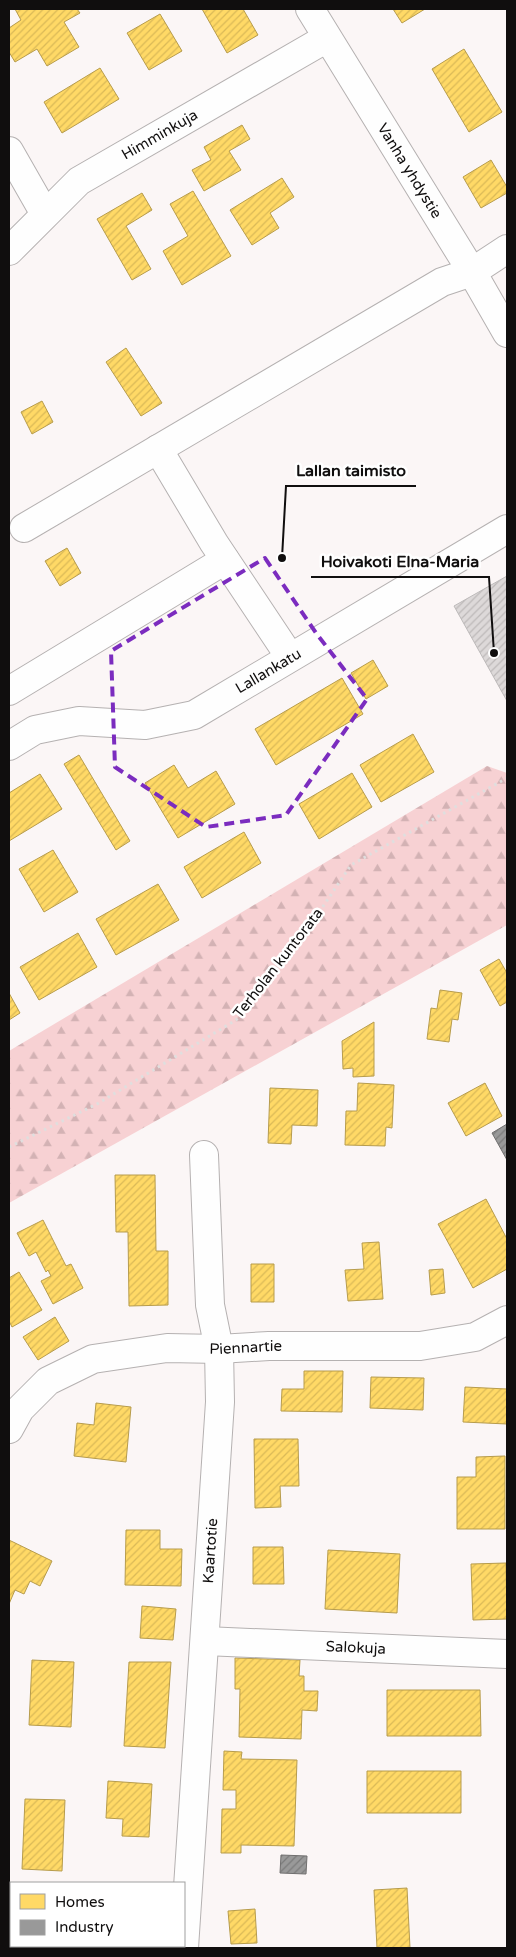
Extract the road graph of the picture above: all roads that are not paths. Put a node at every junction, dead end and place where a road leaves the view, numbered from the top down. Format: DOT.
graph roads {
  1 [pos="310,9"];
  2 [pos="327,38"];
  3 [pos="9,151"];
  4 [pos="46,214"];
  5 [pos="507,249"];
  6 [pos="9,250"];
  7 [pos="472,272"];
  8 [pos="507,333"];
  9 [pos="158,449"];
  10 [pos="24,528"];
  11 [pos="507,529"];
  12 [pos="225,560"];
  13 [pos="290,657"];
  14 [pos="9,692"];
  15 [pos="9,746"];
  16 [pos="204,1155"];
  17 [pos="507,1320"];
  18 [pos="219,1349"];
  19 [pos="9,1429"];
  20 [pos="205,1641"];
  21 [pos="507,1654"];
  22 [pos="185,1933"];
  1 -- 2 [label="street, Vanha yhdystie"];
  2 -- 4 [label="street, Himminkuja"];
  2 -- 7 [label="street, Vanha yhdystie"];
  3 -- 4 [label="street"];
  4 -- 6 [label="street, Himminkuja"];
  5 -- 7 [label="street"];
  7 -- 8 [label="street, Vanha yhdystie"];
  7 -- 9 [label="street"];
  9 -- 10 [label="street"];
  9 -- 12 [label="street"];
  11 -- 13 [label="street, Lallankatu"];
  12 -- 13 [label="street"];
  12 -- 14 [label="street"];
  13 -- 15 [label="street, Lallankatu"];
  16 -- 18 [label="street, Kaartotie"];
  17 -- 18 [label="street, Piennartie"];
  18 -- 19 [label="street, Piennartie"];
  18 -- 20 [label="street, Kaartotie"];
  20 -- 21 [label="street, Salokuja"];
  20 -- 22 [label="street, Kaartotie"];
}
